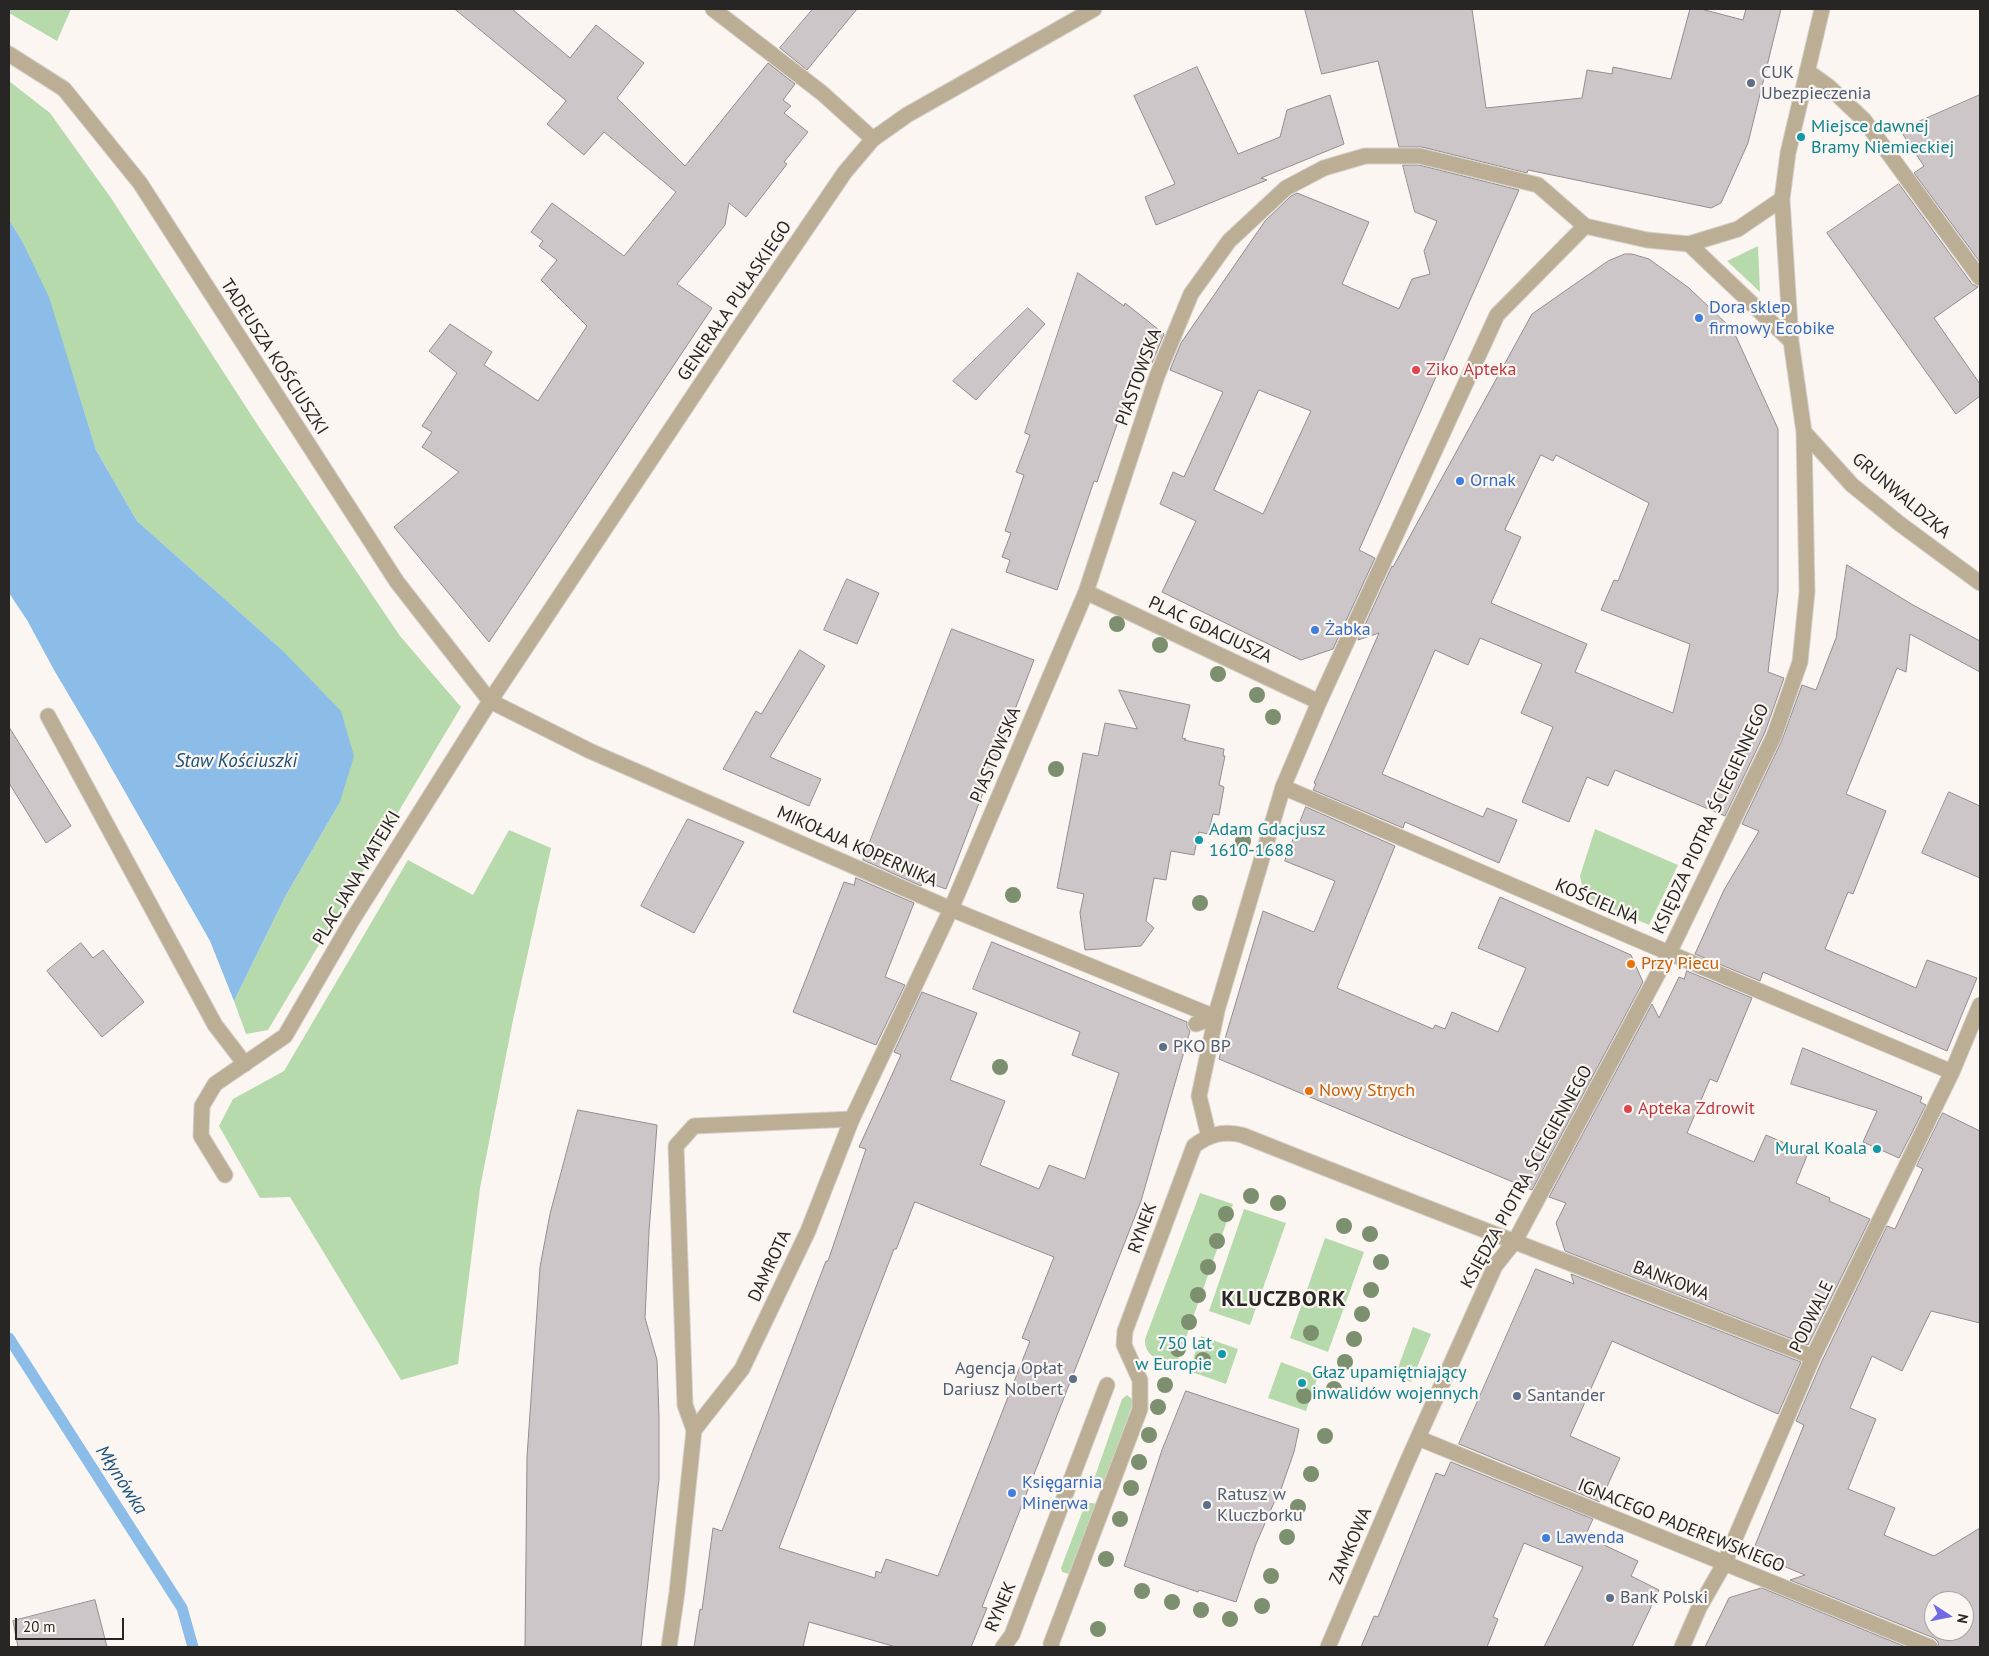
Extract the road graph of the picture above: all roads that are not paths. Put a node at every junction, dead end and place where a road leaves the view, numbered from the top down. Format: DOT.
graph roads {
  1 [pos="713,9"];
  2 [pos="1094,9"];
  3 [pos="1822,9"];
  4 [pos="9,54"];
  5 [pos="1807,71"];
  6 [pos="873,139"];
  7 [pos="1782,199"];
  8 [pos="1585,226"];
  9 [pos="1689,244"];
  10 [pos="1980,278"];
  11 [pos="1791,341"];
  12 [pos="1804,432"];
  13 [pos="1980,583"];
  14 [pos="1086,592"];
  15 [pos="490,701"];
  16 [pos="1319,702"];
  17 [pos="48,716"];
  18 [pos="1283,787"];
  19 [pos="951,909"];
  20 [pos="1669,953"];
  21 [pos="1980,1005"];
  22 [pos="1216,1014"];
  23 [pos="1196,1024"];
  24 [pos="245,1064"];
  25 [pos="1952,1072"];
  26 [pos="852,1119"];
  27 [pos="1209,1137"];
  28 [pos="225,1175"];
  29 [pos="1515,1241"];
  30 [pos="1813,1357"];
  31 [pos="1107,1384"];
  32 [pos="694,1430"];
  33 [pos="1418,1438"];
  34 [pos="1408,1460"];
  35 [pos="1724,1564"];
  36 [pos="668,1647"];
  37 [pos="1003,1647"];
  38 [pos="1052,1647"];
  39 [pos="1328,1647"];
  40 [pos="1682,1647"];
  41 [pos="1930,1647"];
  1 -- 6 [label="street"];
  2 -- 6 [label="street, GENERAŁA PUŁASKIEGO"];
  3 -- 5 [label="street, KSIĘDZA PIOTRA ŚCIEGIENNEGO"];
  4 -- 15 [label="street, TADEUSZA KOŚCIUSZKI"];
  5 -- 7 [label="street, KSIĘDZA PIOTRA ŚCIEGIENNEGO"];
  5 -- 10 [label="street"];
  6 -- 15 [label="street, GENERAŁA PUŁASKIEGO"];
  7 -- 9 [label="street"];
  7 -- 11 [label="street, KSIĘDZA PIOTRA ŚCIEGIENNEGO"];
  8 -- 9 [label="street"];
  8 -- 14 [label="street, PIASTOWSKA"];
  8 -- 16 [label="street"];
  9 -- 11 [label="street"];
  11 -- 12 [label="street, KSIĘDZA PIOTRA ŚCIEGIENNEGO"];
  12 -- 13 [label="street, GRUNWALDZKA"];
  12 -- 20 [label="street, KSIĘDZA PIOTRA ŚCIEGIENNEGO"];
  14 -- 16 [label="street, PLAC GDACJUSZA"];
  14 -- 19 [label="street, PIASTOWSKA"];
  15 -- 19 [label="street, MIKOŁAJA KOPERNIKA"];
  15 -- 24 [label="street, PLAC JANA MATEJKI"];
  16 -- 18 [label="street"];
  17 -- 24 [label="street"];
  18 -- 20 [label="street, KOŚCIELNA"];
  18 -- 22 [label="street"];
  19 -- 22 [label="street, MIKOŁAJA KOPERNIKA"];
  19 -- 26 [label="street, DAMROTA"];
  20 -- 25 [label="street, KOŚCIELNA"];
  20 -- 29 [label="street, KSIĘDZA PIOTRA ŚCIEGIENNEGO"];
  21 -- 25 [label="street, PODWALE"];
  22 -- 23 [label="street"];
  22 -- 27 [label="street"];
  24 -- 28 [label="street, PLAC JANA MATEJKI"];
  25 -- 30 [label="street, PODWALE"];
  26 -- 32 [label="street, DAMROTA"];
  26 -- 32 [label="street"];
  27 -- 29 [label="street"];
  27 -- 38 [label="street, RYNEK"];
  29 -- 30 [label="street, BANKOWA"];
  29 -- 33 [label="street, KSIĘDZA PIOTRA ŚCIEGIENNEGO"];
  30 -- 35 [label="street, PODWALE"];
  31 -- 37 [label="street, RYNEK"];
  32 -- 36 [label="street"];
  33 -- 34 [label="street, KSIĘDZA PIOTRA ŚCIEGIENNEGO"];
  33 -- 35 [label="street, IGNACEGO PADEREWSKIEGO"];
  34 -- 39 [label="street, ZAMKOWA"];
  35 -- 40 [label="street, PODWALE"];
  35 -- 41 [label="street, IGNACEGO PADEREWSKIEGO"];
}
